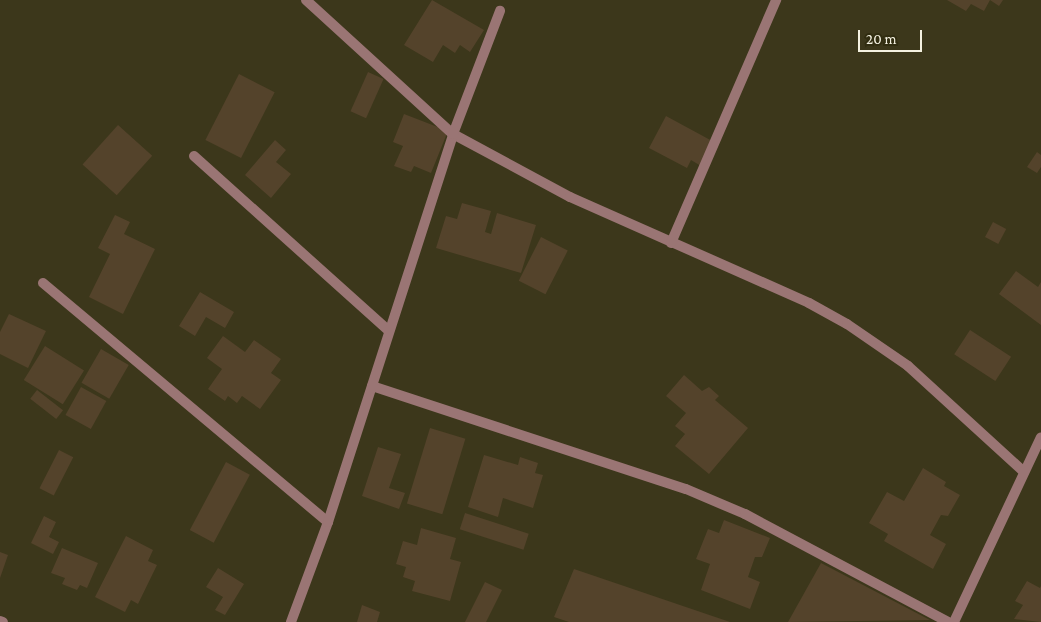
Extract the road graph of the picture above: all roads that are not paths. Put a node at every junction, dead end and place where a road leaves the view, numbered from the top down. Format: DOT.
graph roads {
  1 [pos="306,0"];
  2 [pos="776,0"];
  3 [pos="500,11"];
  4 [pos="453,134"];
  5 [pos="194,156"];
  6 [pos="671,243"];
  7 [pos="42,283"];
  8 [pos="389,331"];
  9 [pos="372,386"];
  10 [pos="1041,437"];
  11 [pos="1024,472"];
  12 [pos="328,522"];
  13 [pos="291,622"];
  14 [pos="948,622"];
  15 [pos="954,622"];
  1 -- 4 [label="street"];
  2 -- 6 [label="street"];
  3 -- 4 [label="street"];
  4 -- 6 [label="street"];
  4 -- 8 [label="street"];
  5 -- 8 [label="street"];
  6 -- 11 [label="street"];
  7 -- 12 [label="street"];
  8 -- 9 [label="street"];
  9 -- 12 [label="street"];
  9 -- 14 [label="street"];
  10 -- 11 [label="street"];
  11 -- 15 [label="street"];
  12 -- 13 [label="street"];
}
